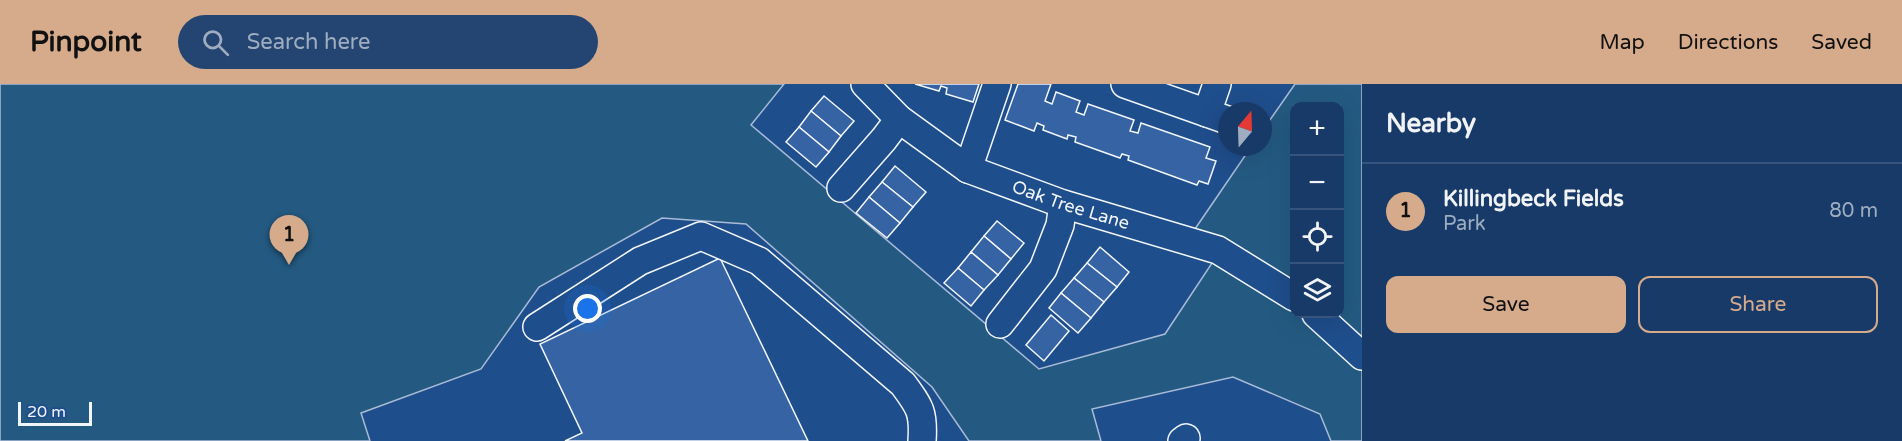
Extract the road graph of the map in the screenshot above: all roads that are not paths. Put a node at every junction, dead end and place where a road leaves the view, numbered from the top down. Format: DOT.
graph roads {
  1 [pos="865,84"];
  2 [pos="997,84"];
  3 [pos="1125,84"];
  4 [pos="1217,84"];
  5 [pos="1217,116"];
  6 [pos="899,119"];
  7 [pos="968,169"];
  8 [pos="841,188"];
  9 [pos="1063,204"];
  10 [pos="1290,295"];
  11 [pos="1320,318"];
  12 [pos="1000,324"];
  13 [pos="537,327"];
  14 [pos="1362,356"];
  15 [pos="922,441"];
  1 -- 6 [label="street, Oak Tree Lane"];
  2 -- 7 [label="street"];
  3 -- 5 [label="street"];
  4 -- 5 [label="street"];
  6 -- 7 [label="street, Oak Tree Lane"];
  6 -- 8 [label="street"];
  7 -- 9 [label="street, Oak Tree Lane"];
  9 -- 10 [label="street, Oak Tree Lane"];
  9 -- 12 [label="street"];
  11 -- 14 [label="street"];
  13 -- 15 [label="street"];
}
